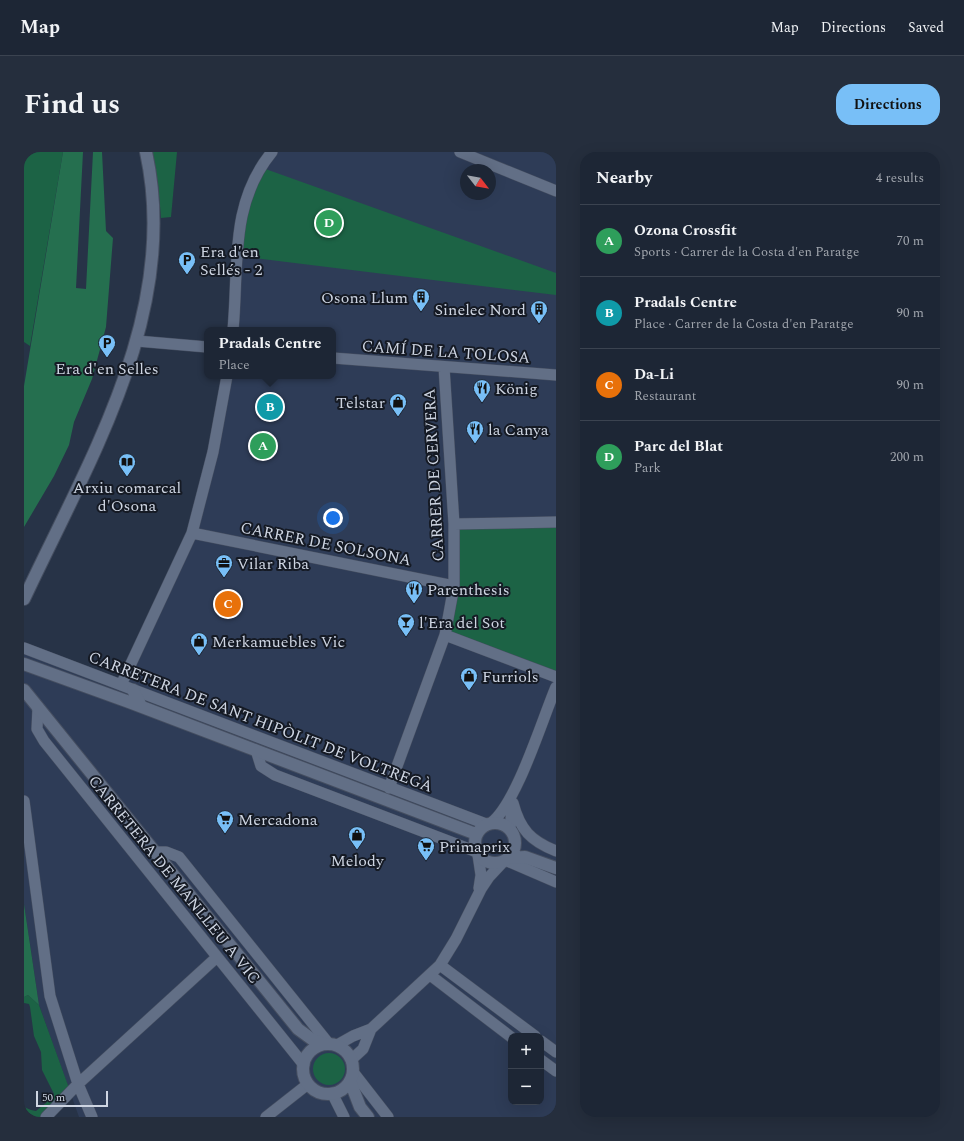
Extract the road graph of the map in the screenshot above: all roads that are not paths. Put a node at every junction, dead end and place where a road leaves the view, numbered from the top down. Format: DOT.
graph roads {
  1 [pos="146,152"];
  2 [pos="272,152"];
  3 [pos="460,152"];
  4 [pos="556,191"];
  5 [pos="233,327"];
  6 [pos="137,341"];
  7 [pos="204,347"];
  8 [pos="336,358"];
  9 [pos="444,367"];
  10 [pos="556,375"];
  11 [pos="226,379"];
  12 [pos="556,522"];
  13 [pos="454,524"];
  14 [pos="192,533"];
  15 [pos="454,586"];
  16 [pos="24,599"];
  17 [pos="445,635"];
  18 [pos="24,648"];
  19 [pos="24,664"];
  20 [pos="556,678"];
  21 [pos="121,685"];
  22 [pos="556,687"];
  23 [pos="24,690"];
  24 [pos="133,690"];
  25 [pos="141,706"];
  26 [pos="38,707"];
  27 [pos="256,750"];
  28 [pos="516,787"];
  29 [pos="390,788"];
  30 [pos="24,802"];
  31 [pos="513,803"];
  32 [pos="488,823"];
  33 [pos="512,832"];
  34 [pos="476,834"];
  35 [pos="155,852"];
  36 [pos="556,852"];
  37 [pos="478,853"];
  38 [pos="506,860"];
  39 [pos="541,862"];
  40 [pos="556,862"];
  41 [pos="556,868"];
  42 [pos="556,882"];
  43 [pos="477,897"];
  44 [pos="217,957"];
  45 [pos="440,965"];
  46 [pos="430,975"];
  47 [pos="298,1029"];
  48 [pos="371,1030"];
  49 [pos="531,1033"];
  50 [pos="508,1035"];
  51 [pos="544,1042"];
  52 [pos="330,1044"];
  53 [pos="556,1052"];
  54 [pos="305,1060"];
  55 [pos="351,1060"];
  56 [pos="544,1062"];
  57 [pos="556,1071"];
  58 [pos="351,1077"];
  59 [pos="78,1084"];
  60 [pos="308,1084"];
  61 [pos="333,1093"];
  62 [pos="360,1106"];
  63 [pos="46,1117"];
  64 [pos="92,1117"];
  65 [pos="266,1117"];
  66 [pos="344,1117"];
  67 [pos="368,1117"];
  68 [pos="388,1117"];
  1 -- 6 [label="street"];
  2 -- 5 [label="street"];
  3 -- 4 [label="street"];
  6 -- 7 [label="street"];
  6 -- 16 [label="street"];
  8 -- 9 [label="street, CAMÍ DE LA TOLOSA"];
  9 -- 10 [label="street, CAMÍ DE LA TOLOSA"];
  9 -- 13 [label="street, CARRER DE CERVERA"];
  11 -- 14 [label="street"];
  12 -- 13 [label="street"];
  13 -- 15 [label="street, CARRER DE CERVERA"];
  14 -- 15 [label="street, CARRER DE SOLSONA"];
  14 -- 21 [label="street"];
  15 -- 17 [label="street, CARRER DE CERVERA"];
  17 -- 20 [label="street"];
  17 -- 29 [label="street, CARRER DE CERVERA"];
  18 -- 21 [label="street, CARRETERA DE SANT HIPÒLIT DE VOLTREGÀ"];
  19 -- 25 [label="street, CARRETERA DE SANT HIPÒLIT DE VOLTREGÀ"];
  21 -- 24 [label="street, CARRETERA DE SANT HIPÒLIT DE VOLTREGÀ"];
  22 -- 28 [label="street"];
  23 -- 26 [label="street, CARRETERA DE MANLLEU A VIC"];
  24 -- 25 [label="street"];
  24 -- 29 [label="street, CARRETERA DE SANT HIPÒLIT DE VOLTREGÀ"];
  25 -- 27 [label="street, CARRETERA DE SANT HIPÒLIT DE VOLTREGÀ"];
  26 -- 35 [label="street, CARRETERA DE MANLLEU A VIC"];
  26 -- 44 [label="street, CARRETERA DE MANLLEU A VIC"];
  27 -- 34 [label="street, CARRETERA DE SANT HIPÒLIT DE VOLTREGÀ"];
  27 -- 37 [label="street, CARRETERA DE SANT HIPÒLIT DE VOLTREGÀ"];
  28 -- 31 [label="street"];
  28 -- 32 [label="street"];
  29 -- 32 [label="street, CARRETERA DE SANT HIPÒLIT DE VOLTREGÀ"];
  30 -- 59 [label="street"];
  31 -- 33 [label="street"];
  31 -- 36 [label="street"];
  32 -- 33 [label="street"];
  32 -- 34 [label="street"];
  33 -- 38 [label="street"];
  33 -- 39 [label="street"];
  34 -- 37 [label="street"];
  35 -- 47 [label="street, CARRETERA DE MANLLEU A VIC"];
  35 -- 52 [label="street"];
  37 -- 38 [label="street"];
  37 -- 43 [label="street"];
  38 -- 39 [label="street"];
  38 -- 42 [label="street"];
  38 -- 43 [label="street"];
  39 -- 40 [label="street"];
  39 -- 41 [label="street"];
  43 -- 45 [label="street"];
  44 -- 54 [label="street, CARRETERA DE MANLLEU A VIC"];
  44 -- 59 [label="street"];
  45 -- 46 [label="street"];
  45 -- 49 [label="street"];
  46 -- 48 [label="street"];
  46 -- 50 [label="street"];
  47 -- 52 [label="street, CARRETERA DE MANLLEU A VIC"];
  47 -- 54 [label="street, CARRETERA DE MANLLEU A VIC"];
  48 -- 52 [label="street"];
  48 -- 55 [label="street"];
  51 -- 53 [label="street"];
  52 -- 54 [label="street"];
  52 -- 55 [label="street"];
  54 -- 60 [label="street"];
  55 -- 58 [label="street"];
  56 -- 57 [label="street"];
  58 -- 61 [label="street"];
  58 -- 62 [label="street"];
  58 -- 68 [label="street"];
  59 -- 63 [label="street"];
  59 -- 64 [label="street"];
  60 -- 61 [label="street"];
  60 -- 65 [label="street"];
  61 -- 62 [label="street"];
  61 -- 66 [label="street"];
  62 -- 67 [label="street"];
}
